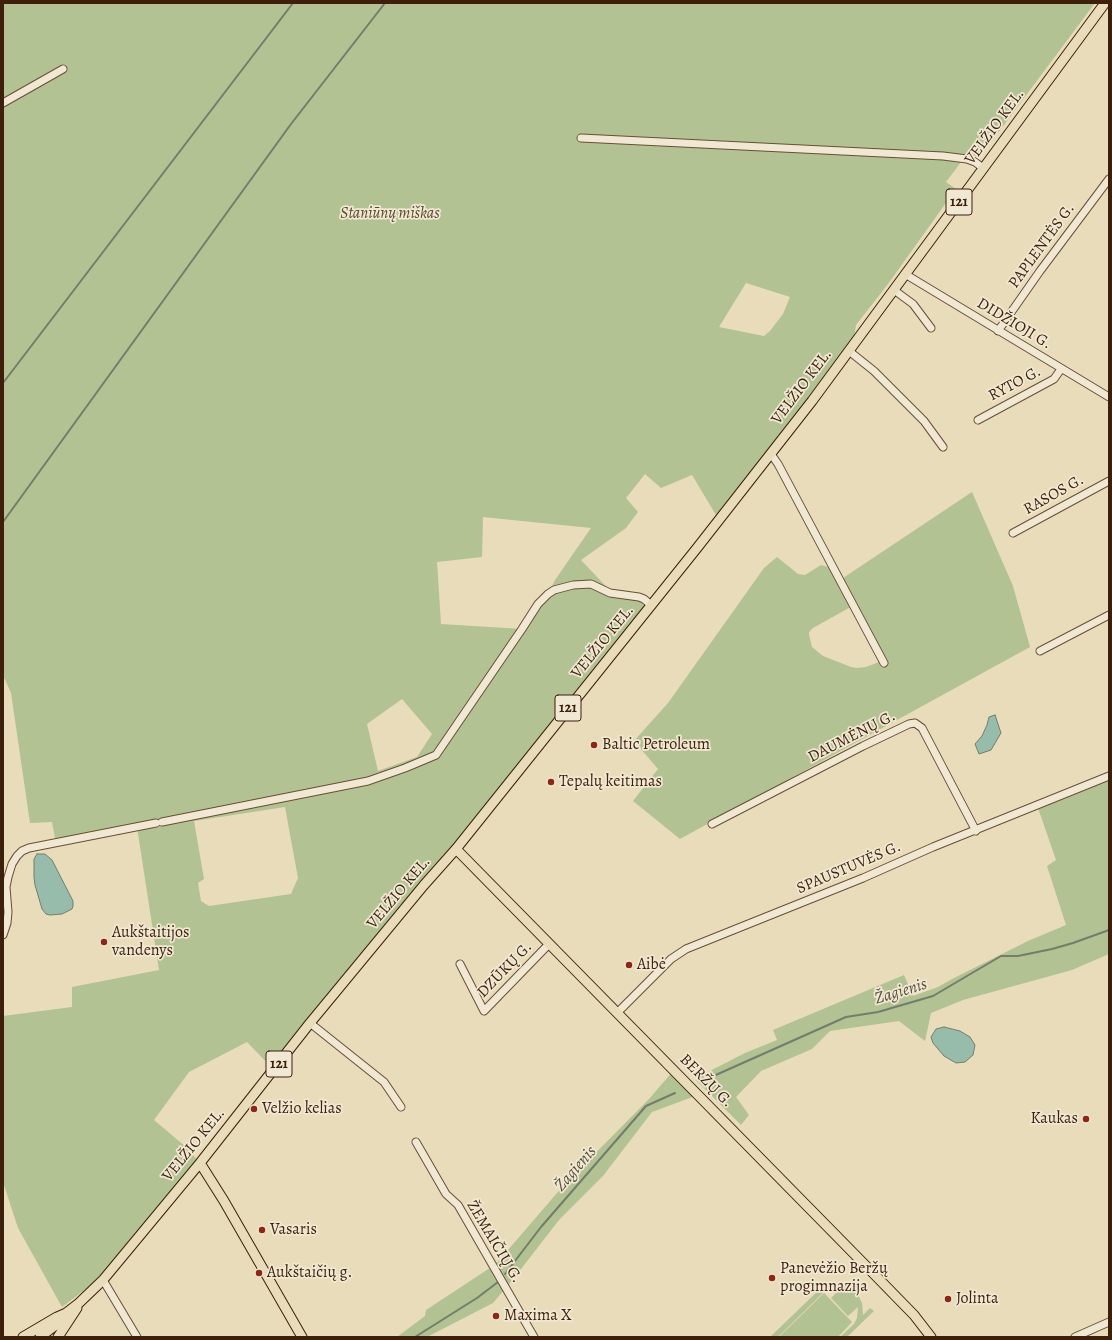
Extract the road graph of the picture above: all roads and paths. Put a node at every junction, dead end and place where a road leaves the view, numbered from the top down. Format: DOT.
graph roads {
  1 [pos="1105,3"];
  2 [pos="63,69"];
  3 [pos="3,103"];
  4 [pos="581,138"];
  5 [pos="983,168"];
  6 [pos="1109,179"];
  7 [pos="905,274"];
  8 [pos="894,290"];
  9 [pos="931,328"];
  10 [pos="998,331"];
  11 [pos="849,351"];
  12 [pos="1061,369"];
  13 [pos="1109,397"];
  14 [pos="978,420"];
  15 [pos="943,447"];
  16 [pos="770,454"];
  17 [pos="1109,481"];
  18 [pos="1013,533"];
  19 [pos="651,605"];
  20 [pos="1109,615"];
  21 [pos="1040,651"];
  22 [pos="884,663"];
  23 [pos="1109,776"];
  24 [pos="712,824"];
  25 [pos="976,831"];
  26 [pos="456,849"];
  27 [pos="3,935"];
  28 [pos="549,944"];
  29 [pos="460,964"];
  30 [pos="617,1013"];
  31 [pos="310,1023"];
  32 [pos="401,1108"];
  33 [pos="416,1142"];
  34 [pos="200,1163"];
  35 [pos="103,1280"];
  36 [pos="79,1303"];
  37 [pos="66,1314"];
  38 [pos="1109,1322"];
  39 [pos="23,1337"];
  40 [pos="40,1337"];
  41 [pos="58,1337"];
  42 [pos="137,1337"];
  43 [pos="302,1337"];
  44 [pos="534,1337"];
  45 [pos="932,1337"];
  46 [pos="1075,1337"];
  1 -- 5 [label="main road, VELŽIO KEL. / 121"];
  2 -- 3 [label="street"];
  4 -- 5 [label="street"];
  5 -- 7 [label="main road, VELŽIO KEL. / 121"];
  6 -- 10 [label="street, PAPLENTĖS G."];
  7 -- 8 [label="main road, VELŽIO KEL. / 121"];
  7 -- 10 [label="street, DIDŽIOJI G."];
  8 -- 9 [label="street"];
  8 -- 11 [label="main road, VELŽIO KEL. / 121"];
  10 -- 12 [label="street, DIDŽIOJI G."];
  11 -- 15 [label="street"];
  11 -- 16 [label="main road, VELŽIO KEL. / 121"];
  12 -- 13 [label="street, DIDŽIOJI G."];
  12 -- 14 [label="street, RYTO G."];
  16 -- 19 [label="main road, VELŽIO KEL. / 121"];
  16 -- 22 [label="street"];
  17 -- 18 [label="street, RASOS G."];
  19 -- 26 [label="main road, VELŽIO KEL. / 121"];
  19 -- 27 [label="street"];
  20 -- 21 [label="street"];
  23 -- 25 [label="street, SPAUSTUVĖS G."];
  24 -- 25 [label="street, DAUMĖNŲ G."];
  25 -- 30 [label="street, SPAUSTUVĖS G."];
  26 -- 28 [label="main road, BERŽŲ G."];
  26 -- 31 [label="main road, VELŽIO KEL. / 121"];
  28 -- 29 [label="street, DZŪKŲ G."];
  28 -- 30 [label="main road, BERŽŲ G."];
  30 -- 45 [label="main road, BERŽŲ G."];
  31 -- 32 [label="street"];
  31 -- 34 [label="main road, VELŽIO KEL. / 121"];
  33 -- 44 [label="street, ŽEMAIČIŲ G."];
  34 -- 35 [label="main road, VELŽIO KEL. / 121"];
  34 -- 43 [label="main road"];
  35 -- 36 [label="main road, VELŽIO KEL. / 121"];
  35 -- 42 [label="street"];
  36 -- 37 [label="main road, VELŽIO KEL. / 121"];
  36 -- 41 [label="main road"];
  37 -- 39 [label="main road, 121"];
  37 -- 40 [label="main road, 121"];
  38 -- 46 [label="street"];
}
